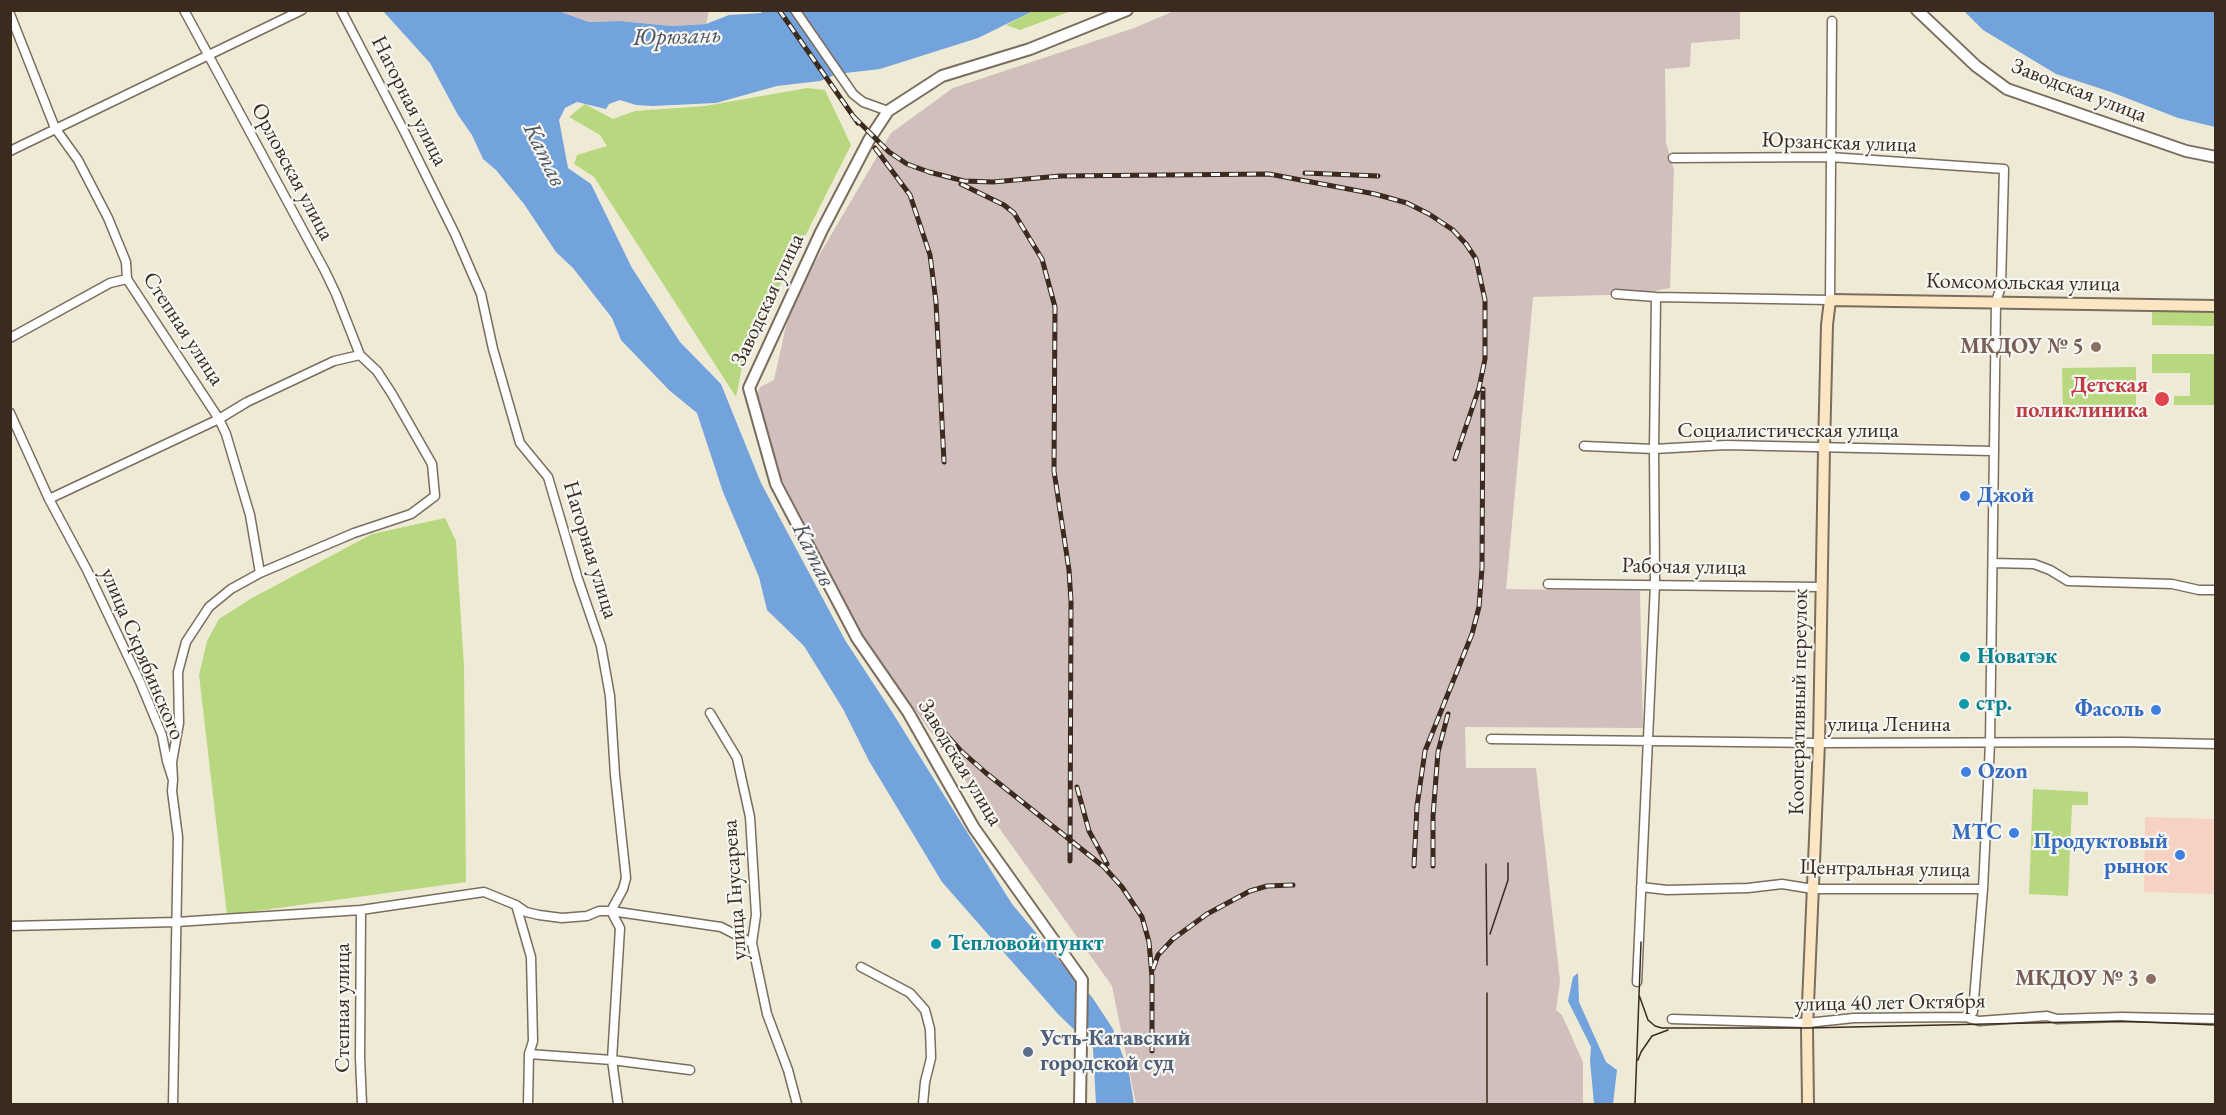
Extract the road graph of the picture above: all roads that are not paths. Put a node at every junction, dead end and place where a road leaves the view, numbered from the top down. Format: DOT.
graph roads {
  1 [pos="184,10"];
  2 [pos="302,10"];
  3 [pos="342,10"];
  4 [pos="795,10"];
  5 [pos="1127,10"];
  6 [pos="1917,10"];
  7 [pos="10,14"];
  8 [pos="1833,21"];
  9 [pos="209,54"];
  10 [pos="888,111"];
  11 [pos="55,128"];
  12 [pos="10,151"];
  13 [pos="1830,157"];
  14 [pos="2216,157"];
  15 [pos="1672,158"];
  16 [pos="2004,170"];
  17 [pos="127,279"];
  18 [pos="1616,294"];
  19 [pos="1656,297"];
  20 [pos="1830,300"];
  21 [pos="1996,303"];
  22 [pos="2216,306"];
  23 [pos="10,338"];
  24 [pos="360,356"];
  25 [pos="10,413"];
  26 [pos="219,418"];
  27 [pos="1584,446"];
  28 [pos="1824,448"];
  29 [pos="1654,450"];
  30 [pos="1992,451"];
  31 [pos="49,499"];
  32 [pos="1993,563"];
  33 [pos="260,573"];
  34 [pos="1548,584"];
  35 [pos="1655,584"];
  36 [pos="1821,587"];
  37 [pos="2216,590"];
  38 [pos="710,712"];
  39 [pos="1491,739"];
  40 [pos="1647,742"];
  41 [pos="1990,743"];
  42 [pos="1819,744"];
  43 [pos="2216,744"];
  44 [pos="174,780"];
  45 [pos="1641,887"];
  46 [pos="1813,888"];
  47 [pos="1983,889"];
  48 [pos="516,905"];
  49 [pos="361,910"];
  50 [pos="611,910"];
  51 [pos="176,922"];
  52 [pos="10,926"];
  53 [pos="752,943"];
  54 [pos="861,967"];
  55 [pos="1637,982"];
  56 [pos="1965,1017"];
  57 [pos="1672,1019"];
  58 [pos="2216,1019"];
  59 [pos="1808,1023"];
  60 [pos="529,1054"];
  61 [pos="612,1060"];
  62 [pos="690,1070"];
  63 [pos="173,1104"];
  64 [pos="362,1104"];
  65 [pos="528,1104"];
  66 [pos="618,1104"];
  67 [pos="797,1104"];
  68 [pos="923,1104"];
  69 [pos="1080,1104"];
  70 [pos="1808,1104"];
  1 -- 9 [label="street, Орловская улица"];
  2 -- 9 [label="street"];
  3 -- 50 [label="street, Нагорная улица"];
  4 -- 10 [label="street"];
  5 -- 10 [label="street, Заводская улица"];
  6 -- 14 [label="street, Заводская улица"];
  7 -- 11 [label="street, Степная улица"];
  8 -- 13 [label="street"];
  9 -- 11 [label="street"];
  9 -- 24 [label="street, Орловская улица"];
  10 -- 69 [label="street, Заводская улица"];
  11 -- 12 [label="street"];
  11 -- 17 [label="street, Степная улица"];
  13 -- 15 [label="street, Юрзанская улица"];
  13 -- 16 [label="street, Юрзанская улица"];
  13 -- 20 [label="street"];
  16 -- 21 [label="street, Центральная улица"];
  17 -- 23 [label="street"];
  17 -- 26 [label="street, Степная улица"];
  18 -- 19 [label="street"];
  19 -- 20 [label="street"];
  19 -- 29 [label="street"];
  20 -- 21 [label="main road, Комсомольская улица"];
  20 -- 28 [label="main road, Кооперативный переулок"];
  21 -- 22 [label="main road, Комсомольская улица"];
  21 -- 30 [label="street, Центральная улица"];
  24 -- 26 [label="street"];
  24 -- 33 [label="street"];
  25 -- 31 [label="street, улица Скрябинского"];
  26 -- 31 [label="street"];
  26 -- 33 [label="street, Степная улица"];
  27 -- 29 [label="street, Социалистическая улица"];
  28 -- 29 [label="street, Социалистическая улица"];
  28 -- 30 [label="street, Социалистическая улица"];
  28 -- 36 [label="main road, Кооперативный переулок"];
  29 -- 35 [label="street"];
  30 -- 32 [label="street, Центральная улица"];
  31 -- 44 [label="street, улица Скрябинского"];
  32 -- 37 [label="street"];
  32 -- 41 [label="street, Центральная улица"];
  33 -- 44 [label="street"];
  34 -- 35 [label="street, Рабочая улица"];
  35 -- 36 [label="street, Рабочая улица"];
  35 -- 40 [label="street"];
  36 -- 42 [label="main road, Кооперативный переулок"];
  38 -- 53 [label="street, улица Гнусарева"];
  39 -- 40 [label="street, улица Ленина"];
  40 -- 42 [label="street, улица Ленина"];
  40 -- 45 [label="street"];
  41 -- 42 [label="street, улица Ленина"];
  41 -- 43 [label="street, улица Ленина"];
  41 -- 47 [label="street, Центральная улица"];
  42 -- 46 [label="main road, Кооперативный переулок"];
  44 -- 51 [label="street, улица Скрябинского"];
  45 -- 46 [label="street, Центральная улица"];
  45 -- 55 [label="street"];
  46 -- 47 [label="street, Центральная улица"];
  46 -- 59 [label="main road, Кооперативный переулок"];
  47 -- 56 [label="street"];
  48 -- 49 [label="street"];
  48 -- 50 [label="street"];
  48 -- 60 [label="street"];
  49 -- 51 [label="street"];
  49 -- 64 [label="street, Степная улица"];
  50 -- 53 [label="street"];
  50 -- 61 [label="street"];
  51 -- 52 [label="street"];
  51 -- 63 [label="street, улица Скрябинского"];
  53 -- 67 [label="street, улица Гнусарева"];
  54 -- 68 [label="street"];
  56 -- 58 [label="street, улица 40 лет Октября"];
  56 -- 59 [label="street, улица 40 лет Октября"];
  57 -- 59 [label="street, улица 40 лет Октября"];
  59 -- 70 [label="main road, Кооперативный переулок"];
  60 -- 61 [label="street"];
  60 -- 65 [label="street"];
  61 -- 62 [label="street"];
  61 -- 66 [label="street"];
}
